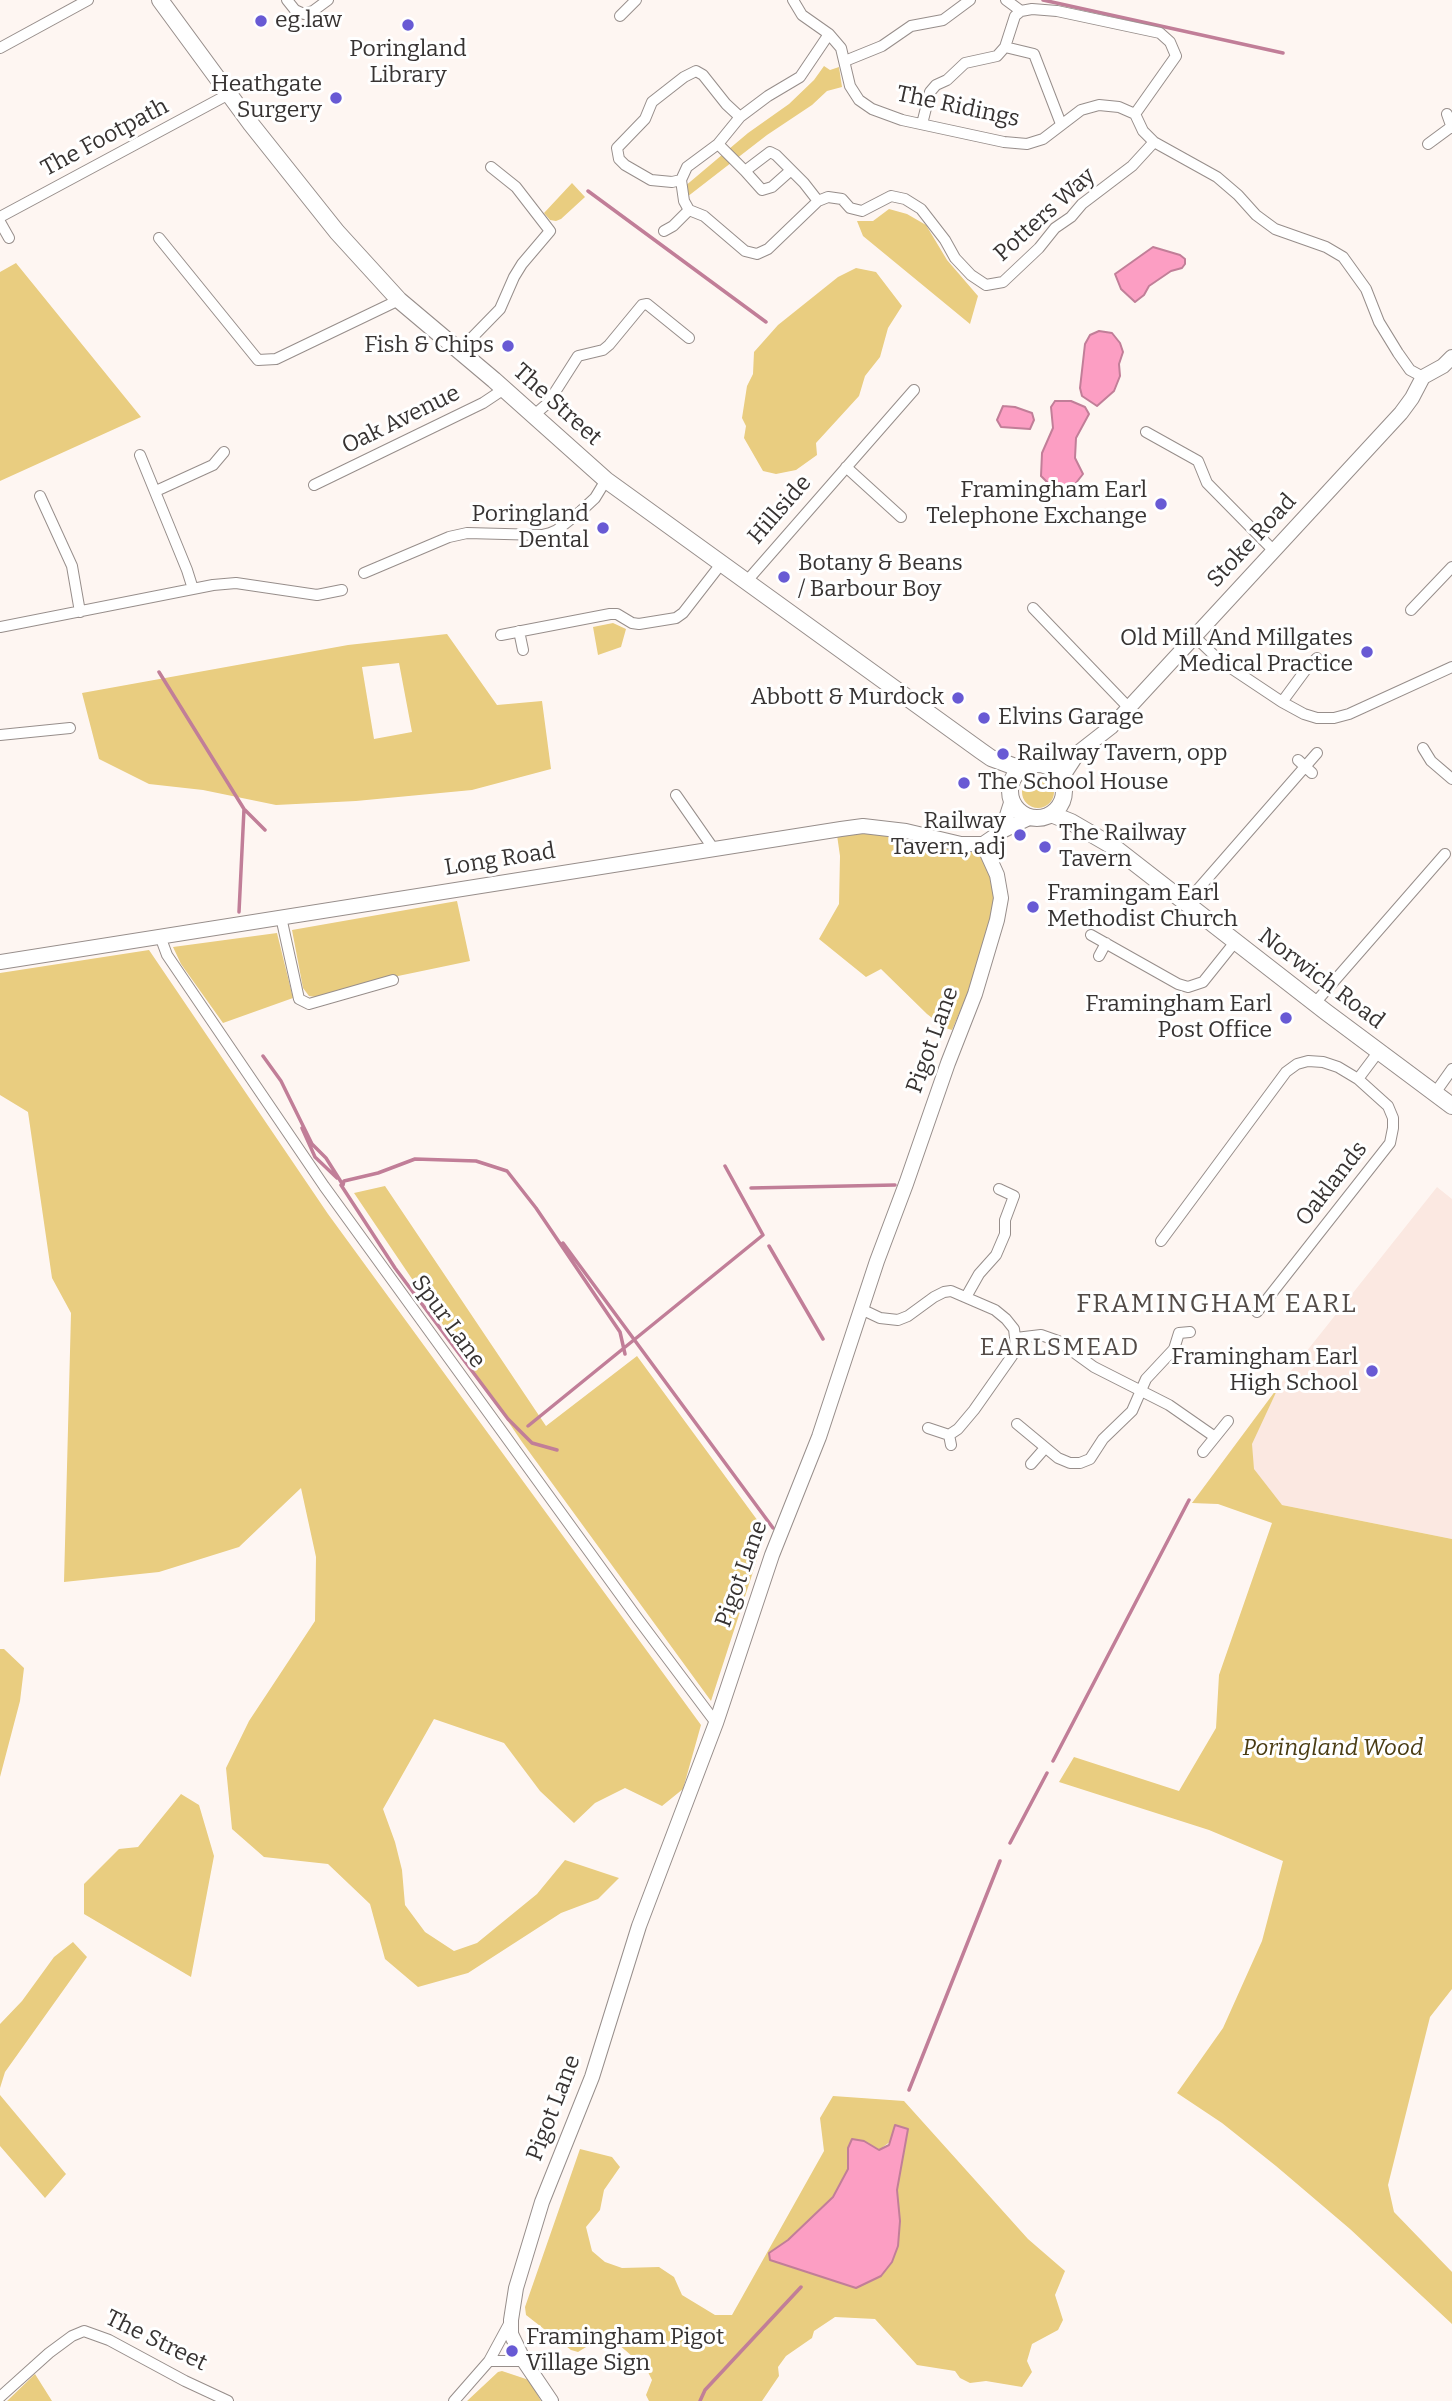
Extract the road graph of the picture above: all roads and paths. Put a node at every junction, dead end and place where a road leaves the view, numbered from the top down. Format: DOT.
graph roads {
  1 [pos="88,0"];
  2 [pos="287,0"];
  3 [pos="328,0"];
  4 [pos="636,0"];
  5 [pos="793,0"];
  6 [pos="970,0"];
  7 [pos="1006,0"];
  8 [pos="164,2"];
  9 [pos="1021,11"];
  10 [pos="620,16"];
  11 [pos="829,34"];
  12 [pos="1,45"];
  13 [pos="1005,47"];
  14 [pos="845,61"];
  15 [pos="229,94"];
  16 [pos="1135,114"];
  17 [pos="1447,114"];
  18 [pos="740,117"];
  19 [pos="922,124"];
  20 [pos="1061,124"];
  21 [pos="1452,127"];
  22 [pos="1154,142"];
  23 [pos="718,144"];
  24 [pos="1428,144"];
  25 [pos="491,167"];
  26 [pos="790,171"];
  27 [pos="745,172"];
  28 [pos="681,180"];
  29 [pos="818,201"];
  30 [pos="689,210"];
  31 [pos="0,220"];
  32 [pos="664,231"];
  33 [pos="9,238"];
  34 [pos="159,238"];
  35 [pos="399,300"];
  36 [pos="690,338"];
  37 [pos="460,350"];
  38 [pos="1452,357"];
  39 [pos="1423,377"];
  40 [pos="504,389"];
  41 [pos="914,390"];
  42 [pos="533,416"];
  43 [pos="1146,432"];
  44 [pos="224,452"];
  45 [pos="140,455"];
  46 [pos="846,467"];
  47 [pos="606,480"];
  48 [pos="314,485"];
  49 [pos="156,491"];
  50 [pos="40,496"];
  51 [pos="901,517"];
  52 [pos="1274,551"];
  53 [pos="721,564"];
  54 [pos="1452,569"];
  55 [pos="364,573"];
  56 [pos="746,582"];
  57 [pos="193,589"];
  58 [pos="342,590"];
  59 [pos="1034,608"];
  60 [pos="1411,610"];
  61 [pos="80,612"];
  62 [pos="0,628"];
  63 [pos="519,631"];
  64 [pos="501,635"];
  65 [pos="1194,636"];
  66 [pos="523,650"];
  67 [pos="1317,658"];
  68 [pos="1452,667"];
  69 [pos="1282,702"];
  70 [pos="1129,708"];
  71 [pos="70,728"];
  72 [pos="0,735"];
  73 [pos="1423,748"];
  74 [pos="1079,752"];
  75 [pos="1317,753"];
  76 [pos="991,758"];
  77 [pos="1046,765"];
  78 [pos="1021,769"];
  79 [pos="1452,779"];
  80 [pos="1063,786"];
  81 [pos="1011,793"];
  82 [pos="676,795"];
  83 [pos="1051,814"];
  84 [pos="1031,817"];
  85 [pos="1002,831"];
  86 [pos="1097,837"];
  87 [pos="983,844"];
  88 [pos="713,848"];
  89 [pos="1445,854"];
  90 [pos="1186,903"];
  91 [pos="281,918"];
  92 [pos="1091,935"];
  93 [pos="160,936"];
  94 [pos="1235,942"];
  95 [pos="1106,943"];
  96 [pos="1099,956"];
  97 [pos="0,962"];
  98 [pos="393,980"];
  99 [pos="1315,1003"];
  100 [pos="1379,1051"];
  101 [pos="1452,1069"];
  102 [pos="1358,1080"];
  103 [pos="1435,1093"];
  104 [pos="1452,1106"];
  105 [pos="999,1189"];
  106 [pos="1161,1241"];
  107 [pos="967,1297"];
  108 [pos="861,1309"];
  109 [pos="1257,1312"];
  110 [pos="1180,1332"];
  111 [pos="1016,1338"];
  112 [pos="1142,1391"];
  113 [pos="1228,1422"];
  114 [pos="1017,1424"];
  115 [pos="928,1428"];
  116 [pos="1215,1437"];
  117 [pos="1045,1448"];
  118 [pos="1203,1452"];
  119 [pos="1031,1464"];
  120 [pos="716,1723"];
  121 [pos="510,2320"];
  122 [pos="489,2361"];
  123 [pos="524,2361"];
  124 [pos="0,2397"];
  125 [pos="228,2401"];
  126 [pos="454,2401"];
  127 [pos="551,2401"];
  1 -- 12 [label="street"];
  2 -- 3 [label="street"];
  4 -- 10 [label="street"];
  5 -- 11 [label="street, The Ridings"];
  6 -- 14 [label="street"];
  7 -- 9 [label="street"];
  8 -- 15 [label="main road, The Street"];
  9 -- 13 [label="street"];
  9 -- 16 [label="street"];
  11 -- 14 [label="street, The Ridings"];
  11 -- 18 [label="street"];
  13 -- 19 [label="street"];
  13 -- 20 [label="street"];
  14 -- 19 [label="street, The Ridings"];
  15 -- 31 [label="street, The Footpath"];
  15 -- 35 [label="main road, The Street"];
  16 -- 20 [label="street, The Ridings"];
  16 -- 22 [label="street"];
  17 -- 21 [label="street"];
  18 -- 23 [label="street"];
  18 -- 28 [label="street"];
  19 -- 20 [label="street, The Ridings"];
  21 -- 24 [label="street"];
  22 -- 29 [label="street, Potters Way"];
  22 -- 39 [label="street"];
  23 -- 27 [label="street"];
  23 -- 28 [label="street"];
  25 -- 37 [label="street"];
  26 -- 27 [label="street"];
  26 -- 27 [label="street"];
  26 -- 29 [label="street"];
  28 -- 30 [label="street"];
  29 -- 30 [label="street"];
  30 -- 32 [label="street"];
  31 -- 33 [label="street, The Footpath"];
  34 -- 35 [label="street"];
  35 -- 37 [label="main road, The Street"];
  36 -- 42 [label="street"];
  37 -- 40 [label="main road, The Street"];
  38 -- 39 [label="street, Stoke Road"];
  39 -- 52 [label="street, Stoke Road"];
  40 -- 42 [label="main road, The Street"];
  40 -- 48 [label="street, Oak Avenue"];
  41 -- 46 [label="street, Hillside"];
  42 -- 47 [label="main road, The Street"];
  43 -- 52 [label="street"];
  44 -- 49 [label="street"];
  45 -- 49 [label="street"];
  46 -- 51 [label="street"];
  46 -- 56 [label="street, Hillside"];
  47 -- 53 [label="main road, The Street"];
  47 -- 55 [label="street"];
  49 -- 57 [label="street"];
  50 -- 61 [label="street"];
  52 -- 65 [label="street, Stoke Road"];
  53 -- 56 [label="main road, The Street"];
  53 -- 63 [label="street"];
  54 -- 60 [label="street"];
  56 -- 76 [label="main road, The Street"];
  57 -- 58 [label="street"];
  57 -- 61 [label="street"];
  59 -- 70 [label="street"];
  61 -- 62 [label="street"];
  63 -- 64 [label="street"];
  63 -- 66 [label="street"];
  65 -- 69 [label="street"];
  65 -- 70 [label="street, Stoke Road"];
  67 -- 69 [label="street"];
  68 -- 69 [label="street"];
  70 -- 74 [label="street, Stoke Road"];
  71 -- 72 [label="street"];
  73 -- 79 [label="street"];
  74 -- 77 [label="street, Stoke Road"];
  74 -- 80 [label="street, Stoke Road"];
  75 -- 90 [label="street"];
  76 -- 78 [label="main road, The Street"];
  76 -- 81 [label="main road, The Street"];
  77 -- 78 [label="main road, The Street"];
  77 -- 80 [label="main road"];
  78 -- 81 [label="main road"];
  80 -- 83 [label="main road"];
  80 -- 86 [label="main road, Norwich Road"];
  81 -- 84 [label="main road, The Street"];
  81 -- 85 [label="street"];
  82 -- 88 [label="street"];
  83 -- 84 [label="main road"];
  83 -- 86 [label="main road, Norwich Road"];
  84 -- 85 [label="street"];
  85 -- 87 [label="street"];
  86 -- 90 [label="main road, Norwich Road"];
  87 -- 88 [label="street, Long Road"];
  87 -- 108 [label="street, Pigot Lane"];
  88 -- 91 [label="street, Long Road"];
  89 -- 99 [label="street"];
  90 -- 94 [label="main road, Norwich Road"];
  91 -- 93 [label="street, Long Road"];
  91 -- 98 [label="street"];
  92 -- 95 [label="street"];
  93 -- 97 [label="street, Long Road"];
  93 -- 120 [label="street, Spur Lane"];
  94 -- 95 [label="street"];
  94 -- 99 [label="main road, Norwich Road"];
  95 -- 96 [label="street"];
  99 -- 100 [label="main road, Norwich Road"];
  100 -- 102 [label="street"];
  100 -- 103 [label="main road, Norwich Road"];
  101 -- 103 [label="street"];
  102 -- 106 [label="street, Oaklands"];
  102 -- 109 [label="street, Oaklands"];
  103 -- 104 [label="main road, Norwich Road"];
  105 -- 107 [label="street"];
  107 -- 108 [label="street"];
  107 -- 111 [label="street"];
  108 -- 120 [label="street, Pigot Lane"];
  110 -- 112 [label="street"];
  111 -- 112 [label="street"];
  111 -- 115 [label="street"];
  112 -- 116 [label="street"];
  112 -- 117 [label="street"];
  113 -- 116 [label="street"];
  114 -- 117 [label="street"];
  116 -- 118 [label="street"];
  117 -- 119 [label="street"];
  120 -- 121 [label="street, Pigot Lane"];
  121 -- 122 [label="street"];
  121 -- 123 [label="street"];
  122 -- 123 [label="street"];
  122 -- 126 [label="street"];
  123 -- 127 [label="street"];
  124 -- 125 [label="street, The Street"];
}
